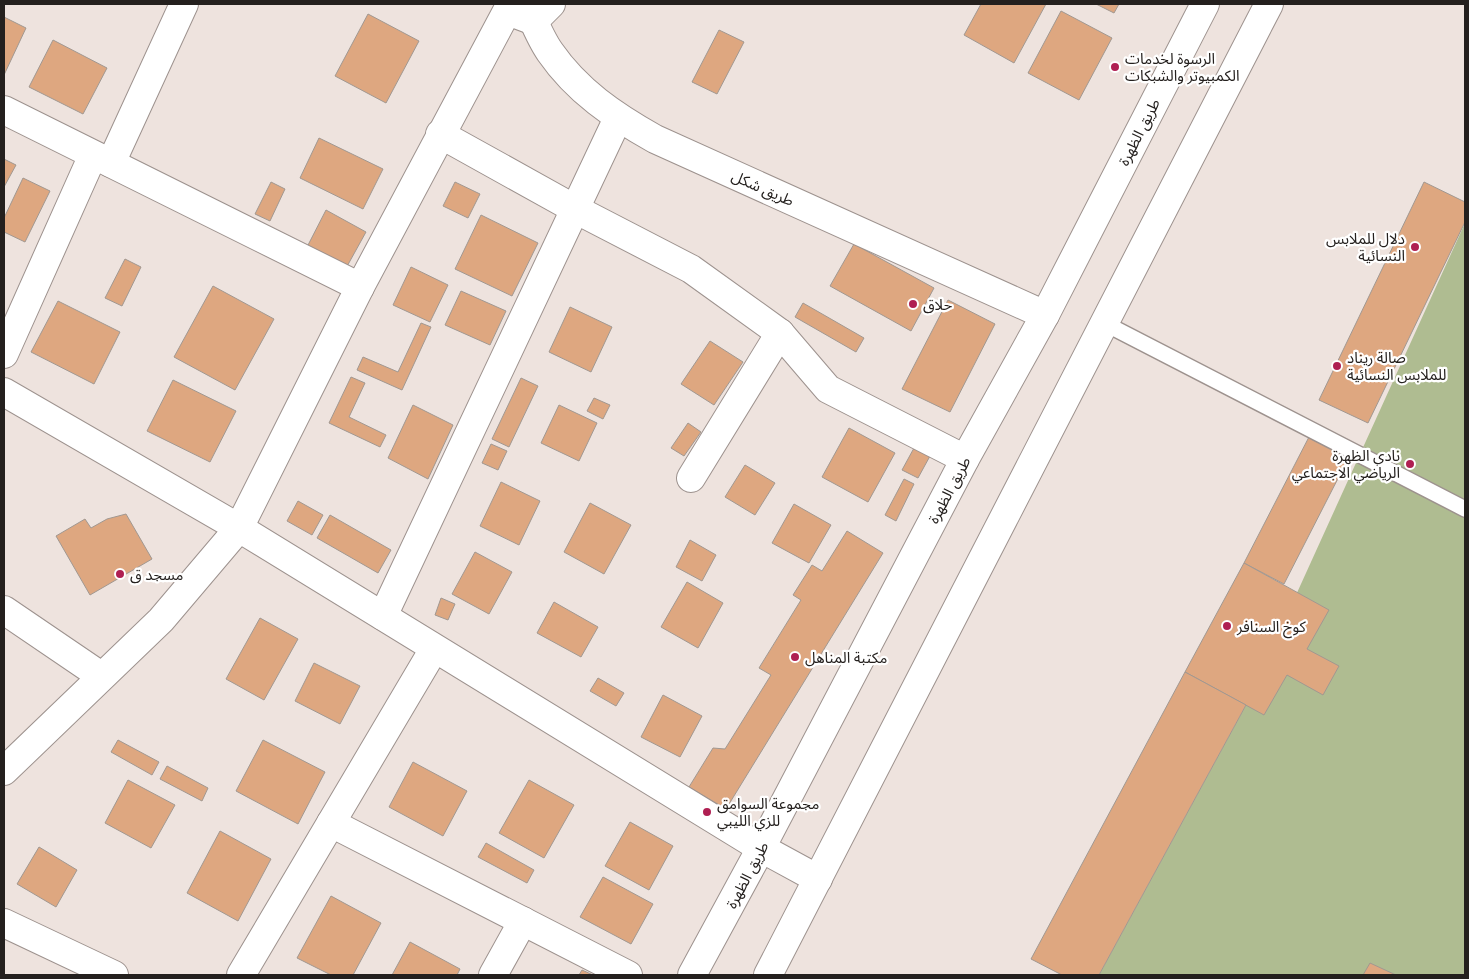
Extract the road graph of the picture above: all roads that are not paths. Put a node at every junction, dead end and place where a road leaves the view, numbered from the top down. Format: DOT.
graph roads {
  1 [pos="184,4"];
  2 [pos="1205,4"];
  3 [pos="1268,4"];
  4 [pos="522,9"];
  5 [pos="4,110"];
  6 [pos="618,118"];
  7 [pos="440,134"];
  8 [pos="102,159"];
  9 [pos="575,209"];
  10 [pos="360,286"];
  11 [pos="1045,315"];
  12 [pos="1104,323"];
  13 [pos="780,333"];
  14 [pos="4,354"];
  15 [pos="4,392"];
  16 [pos="965,459"];
  17 [pos="691,478"];
  18 [pos="1465,509"];
  19 [pos="239,528"];
  20 [pos="4,610"];
  21 [pos="383,616"];
  22 [pos="434,649"];
  23 [pos="101,676"];
  24 [pos="4,771"];
  25 [pos="332,823"];
  26 [pos="761,848"];
  27 [pos="818,879"];
  28 [pos="523,921"];
  29 [pos="4,923"];
  30 [pos="114,975"];
  31 [pos="241,975"];
  32 [pos="493,975"];
  33 [pos="628,975"];
  34 [pos="692,975"];
  35 [pos="768,975"];
  1 -- 8 [label="street"];
  2 -- 11 [label="street, طريق الظهرة"];
  3 -- 12 [label="street"];
  4 -- 6 [label="street, طريق شكل"];
  4 -- 7 [label="street"];
  5 -- 8 [label="street"];
  6 -- 9 [label="street"];
  6 -- 11 [label="street, طريق شكل"];
  7 -- 9 [label="street"];
  7 -- 10 [label="street"];
  8 -- 10 [label="street"];
  8 -- 14 [label="street"];
  9 -- 13 [label="street"];
  9 -- 21 [label="street"];
  10 -- 19 [label="street"];
  11 -- 16 [label="street, طريق الظهرة"];
  12 -- 18 [label="lane"];
  12 -- 27 [label="street"];
  13 -- 16 [label="street"];
  13 -- 17 [label="street"];
  15 -- 19 [label="street"];
  16 -- 26 [label="street, طريق الظهرة"];
  19 -- 21 [label="street"];
  19 -- 23 [label="street"];
  20 -- 23 [label="street"];
  21 -- 22 [label="street"];
  22 -- 25 [label="street"];
  22 -- 26 [label="street"];
  23 -- 24 [label="street"];
  25 -- 28 [label="street"];
  25 -- 31 [label="street"];
  26 -- 27 [label="street"];
  26 -- 34 [label="street, طريق الظهرة"];
  27 -- 35 [label="street"];
  28 -- 32 [label="street"];
  28 -- 33 [label="street"];
  29 -- 30 [label="street"];
}
